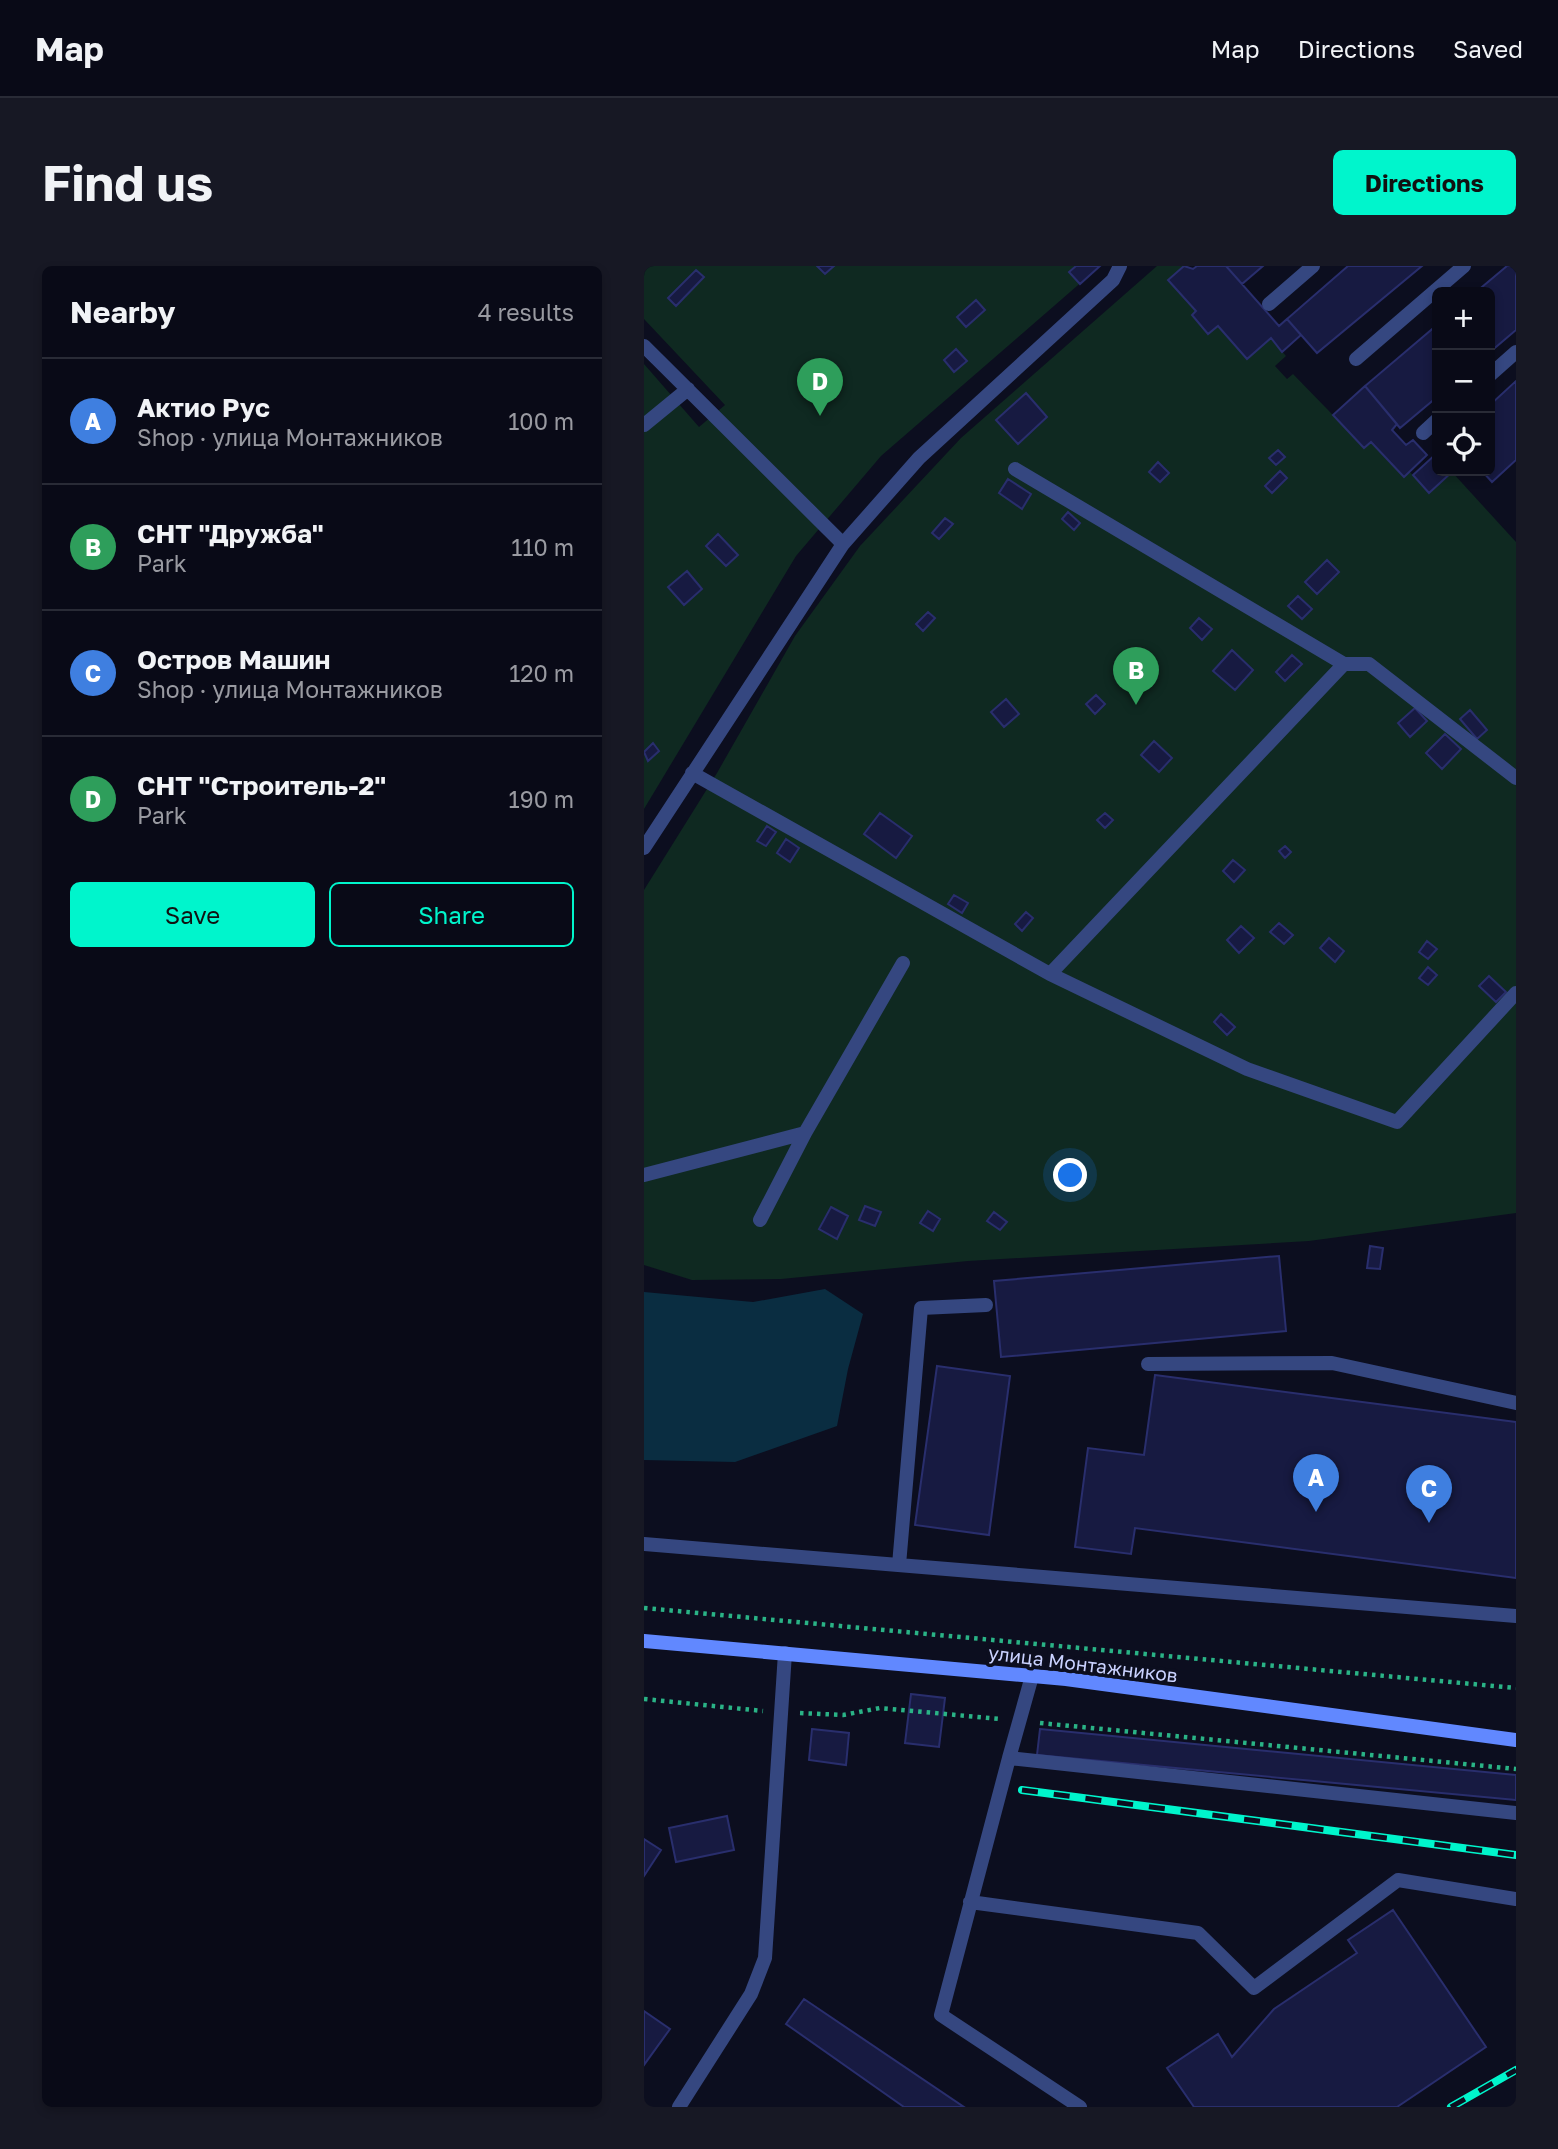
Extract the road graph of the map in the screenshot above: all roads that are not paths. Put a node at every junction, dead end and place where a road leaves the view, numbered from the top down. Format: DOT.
graph roads {
  1 [pos="1120,266"];
  2 [pos="1313,266"];
  3 [pos="1464,266"];
  4 [pos="1269,304"];
  5 [pos="644,346"];
  6 [pos="1516,352"];
  7 [pos="1356,359"];
  8 [pos="1495,371"];
  9 [pos="688,389"];
  10 [pos="644,425"];
  11 [pos="1432,425"];
  12 [pos="1423,433"];
  13 [pos="1015,469"];
  14 [pos="843,544"];
  15 [pos="1344,664"];
  16 [pos="692,773"];
  17 [pos="1516,778"];
  18 [pos="644,848"];
  19 [pos="903,963"];
  20 [pos="1050,974"];
  21 [pos="1516,993"];
  22 [pos="805,1133"];
  23 [pos="644,1175"];
  24 [pos="760,1220"];
  25 [pos="986,1305"];
  26 [pos="1149,1364"];
  27 [pos="1516,1403"];
  28 [pos="644,1544"];
  29 [pos="899,1565"];
  30 [pos="1516,1616"];
  31 [pos="644,1641"];
  32 [pos="785,1653"];
  33 [pos="1032,1676"];
  34 [pos="1516,1741"];
  35 [pos="1009,1758"];
  36 [pos="1516,1813"];
  37 [pos="1516,1899"];
  38 [pos="970,1902"];
  39 [pos="680,2107"];
  40 [pos="1080,2107"];
  1 -- 14 [label="lane"];
  2 -- 4 [label="lane"];
  3 -- 7 [label="lane"];
  5 -- 9 [label="lane"];
  6 -- 8 [label="lane"];
  9 -- 10 [label="lane"];
  9 -- 14 [label="lane"];
  11 -- 12 [label="lane"];
  13 -- 15 [label="lane"];
  14 -- 16 [label="lane"];
  15 -- 17 [label="lane"];
  15 -- 20 [label="lane"];
  16 -- 18 [label="lane"];
  16 -- 20 [label="lane"];
  19 -- 22 [label="lane"];
  20 -- 21 [label="lane"];
  22 -- 23 [label="lane"];
  22 -- 24 [label="lane"];
  25 -- 29 [label="lane"];
  26 -- 27 [label="lane"];
  28 -- 29 [label="lane"];
  29 -- 30 [label="lane"];
  31 -- 32 [label="main road, улица Монтажников"];
  32 -- 33 [label="main road, улица Монтажников"];
  32 -- 39 [label="lane"];
  33 -- 34 [label="main road, улица Монтажников"];
  33 -- 35 [label="lane"];
  35 -- 36 [label="lane"];
  35 -- 38 [label="lane"];
  37 -- 38 [label="lane"];
  38 -- 40 [label="lane"];
}
